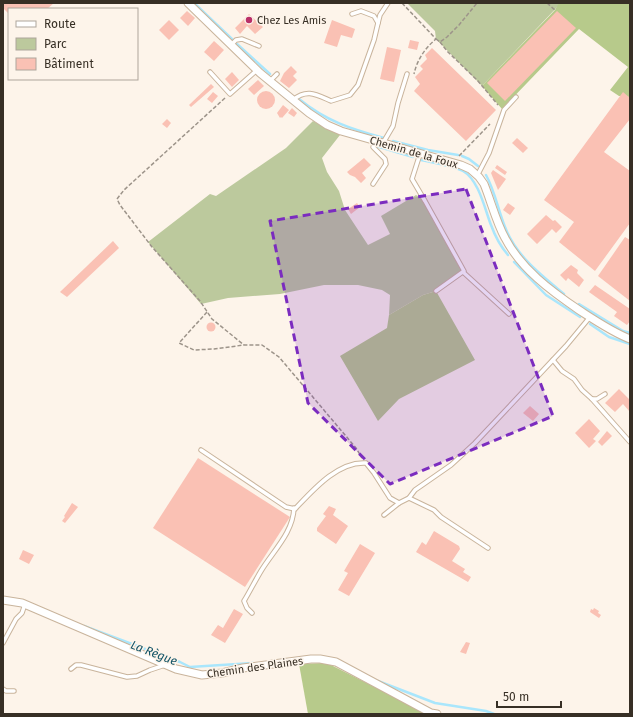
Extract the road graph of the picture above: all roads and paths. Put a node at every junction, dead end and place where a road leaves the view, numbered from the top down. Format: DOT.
graph roads {
  1 [pos="188,3"];
  2 [pos="388,3"];
  3 [pos="402,3"];
  4 [pos="477,3"];
  5 [pos="547,3"];
  6 [pos="555,10"];
  7 [pos="352,14"];
  8 [pos="378,23"];
  9 [pos="436,39"];
  10 [pos="440,42"];
  11 [pos="231,45"];
  12 [pos="259,46"];
  13 [pos="257,70"];
  14 [pos="210,72"];
  15 [pos="276,74"];
  16 [pos="407,74"];
  17 [pos="413,77"];
  18 [pos="270,81"];
  19 [pos="230,94"];
  20 [pos="516,98"];
  21 [pos="293,100"];
  22 [pos="498,105"];
  23 [pos="490,124"];
  24 [pos="379,142"];
  25 [pos="420,154"];
  26 [pos="455,163"];
  27 [pos="477,176"];
  28 [pos="373,184"];
  29 [pos="464,272"];
  30 [pos="436,291"];
  31 [pos="207,312"];
  32 [pos="509,314"];
  33 [pos="590,317"];
  34 [pos="630,339"];
  35 [pos="244,345"];
  36 [pos="553,360"];
  37 [pos="605,394"];
  38 [pos="592,399"];
  39 [pos="630,442"];
  40 [pos="201,450"];
  41 [pos="366,463"];
  42 [pos="409,498"];
  43 [pos="399,503"];
  44 [pos="294,508"];
  45 [pos="384,515"];
  46 [pos="488,548"];
  47 [pos="3,600"];
  48 [pos="25,604"];
  49 [pos="252,613"];
  50 [pos="3,643"];
  51 [pos="166,665"];
  52 [pos="71,669"];
  53 [pos="3,689"];
  54 [pos="14,691"];
  55 [pos="437,714"];
  1 -- 11 [label="street, Chemin de la Foux"];
  2 -- 8 [label="lane"];
  3 -- 9 [label="path"];
  4 -- 10 [label="path"];
  5 -- 6 [label="path"];
  7 -- 8 [label="lane"];
  8 -- 21 [label="lane"];
  9 -- 10 [label="path"];
  9 -- 17 [label="path"];
  10 -- 22 [label="path"];
  11 -- 12 [label="lane"];
  11 -- 13 [label="street, Chemin de la Foux"];
  13 -- 18 [label="street, Chemin de la Foux"];
  13 -- 19 [label="lane"];
  14 -- 19 [label="lane"];
  15 -- 18 [label="lane"];
  16 -- 24 [label="lane"];
  18 -- 21 [label="street, Chemin de la Foux"];
  19 -- 31 [label="path"];
  20 -- 27 [label="lane"];
  21 -- 24 [label="street, Chemin de la Foux"];
  23 -- 26 [label="path"];
  24 -- 25 [label="street, Chemin de la Foux"];
  24 -- 28 [label="lane"];
  25 -- 26 [label="street, Chemin de la Foux"];
  25 -- 29 [label="lane"];
  26 -- 27 [label="street, Chemin de la Foux"];
  27 -- 33 [label="street, Chemin de la Foux"];
  29 -- 30 [label="lane"];
  29 -- 32 [label="lane"];
  31 -- 35 [label="path"];
  31 -- 35 [label="path"];
  33 -- 34 [label="street, Chemin de la Foux"];
  33 -- 36 [label="lane"];
  35 -- 41 [label="path"];
  36 -- 38 [label="lane"];
  36 -- 42 [label="lane"];
  37 -- 38 [label="lane"];
  38 -- 39 [label="lane"];
  40 -- 44 [label="lane"];
  41 -- 43 [label="lane"];
  41 -- 44 [label="lane"];
  42 -- 43 [label="lane"];
  42 -- 46 [label="lane"];
  43 -- 45 [label="lane"];
  44 -- 49 [label="lane"];
  47 -- 48 [label="street, Chemin des Plaines"];
  48 -- 50 [label="lane"];
  48 -- 51 [label="street, Chemin des Plaines"];
  51 -- 52 [label="lane"];
  51 -- 55 [label="street, Chemin des Plaines"];
  53 -- 54 [label="lane"];
}
